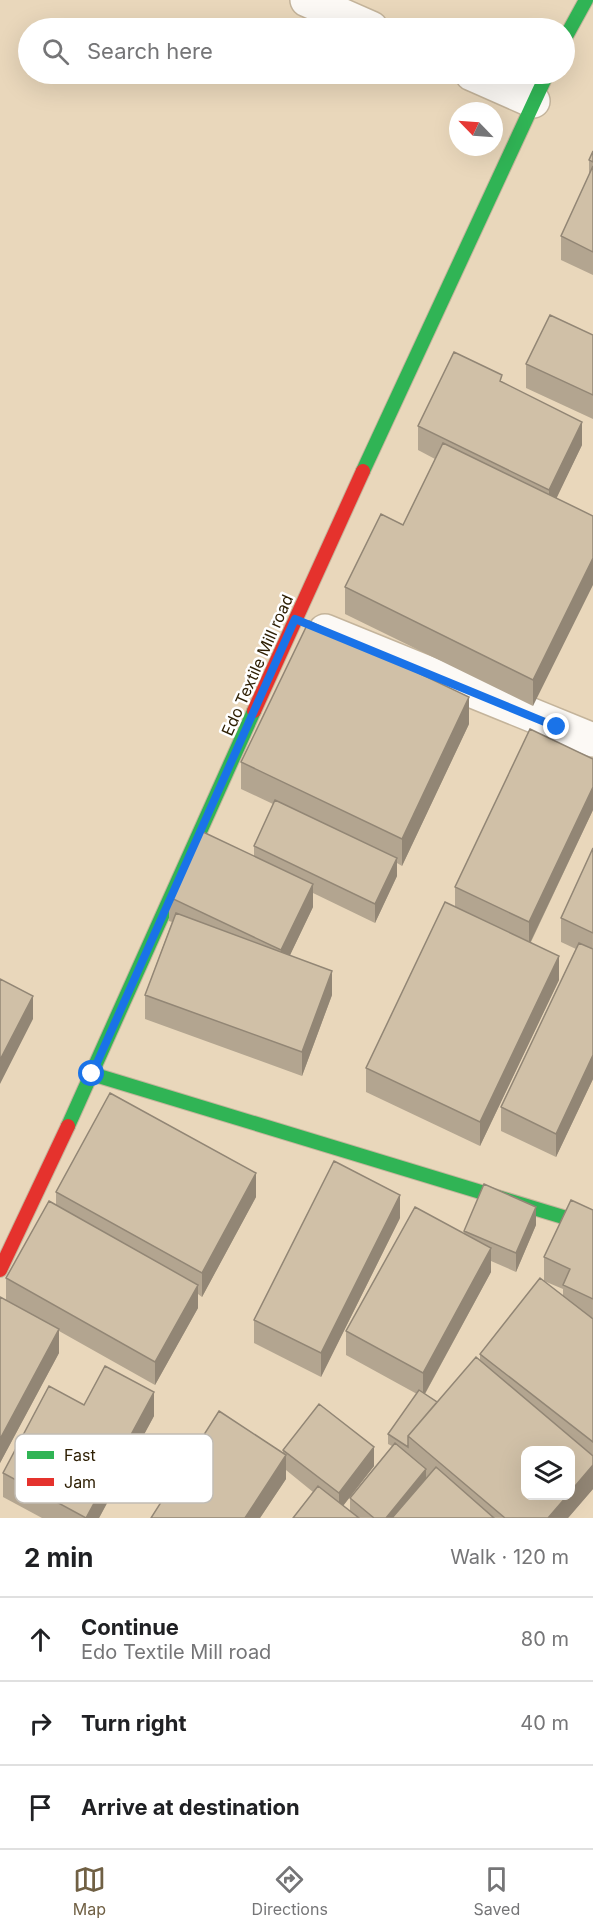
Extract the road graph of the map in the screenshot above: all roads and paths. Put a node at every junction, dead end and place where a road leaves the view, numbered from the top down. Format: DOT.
graph roads {
  1 [pos="307,0"];
  2 [pos="586,0"];
  3 [pos="348,18"];
  4 [pos="575,20"];
  5 [pos="524,84"];
  6 [pos="540,87"];
  7 [pos="295,619"];
  8 [pos="593,740"];
  9 [pos="92,1074"];
  10 [pos="593,1226"];
  11 [pos="0,1270"];
  1 -- 3 [label="street"];
  2 -- 4 [label="street"];
  5 -- 6 [label="street"];
  6 -- 7 [label="street, Edo Textile Mill road"];
  7 -- 8 [label="street"];
  7 -- 9 [label="street, Edo Textile Mill road"];
  9 -- 10 [label="street"];
  9 -- 11 [label="street, Edo Textile Mill road"];
}
